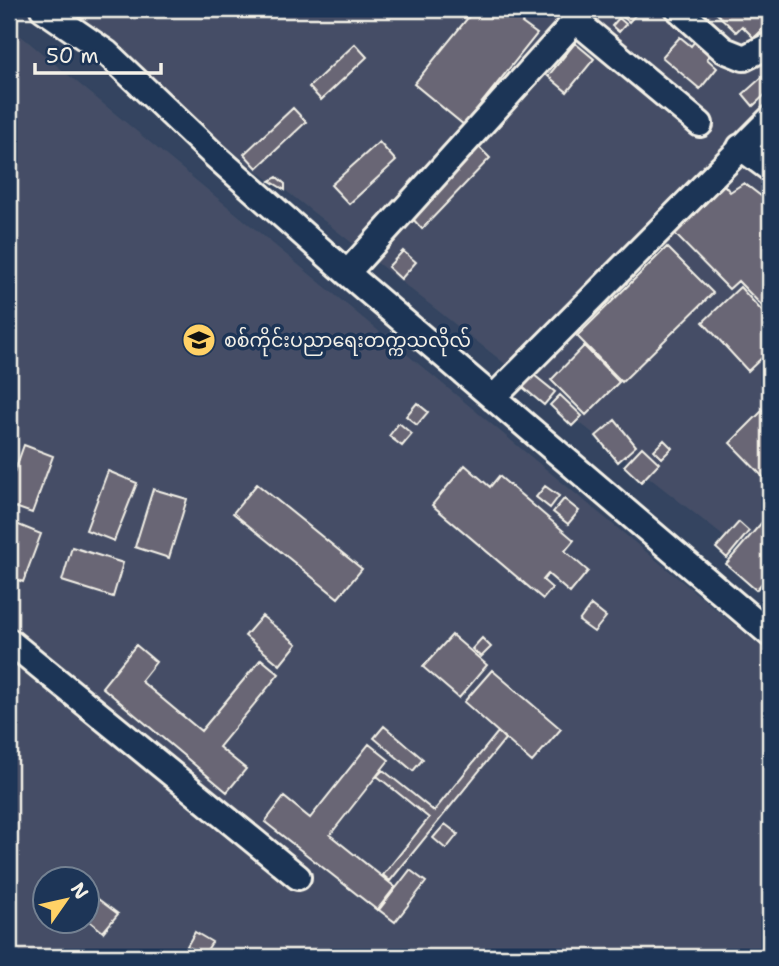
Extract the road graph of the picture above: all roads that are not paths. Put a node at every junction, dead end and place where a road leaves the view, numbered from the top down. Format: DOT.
graph roads {
  1 [pos="43,9"];
  2 [pos="678,9"];
  3 [pos="581,15"];
  4 [pos="770,44"];
  5 [pos="770,119"];
  6 [pos="700,124"];
  7 [pos="740,147"];
  8 [pos="770,169"];
  9 [pos="347,273"];
  10 [pos="493,398"];
  11 [pos="770,634"];
  12 [pos="9,640"];
  13 [pos="298,877"];
  1 -- 9 [label="street"];
  2 -- 4 [label="street"];
  3 -- 6 [label="street"];
  3 -- 9 [label="street"];
  5 -- 7 [label="street"];
  7 -- 8 [label="street"];
  7 -- 10 [label="street"];
  9 -- 10 [label="street"];
  10 -- 11 [label="street"];
  12 -- 13 [label="street"];
}
